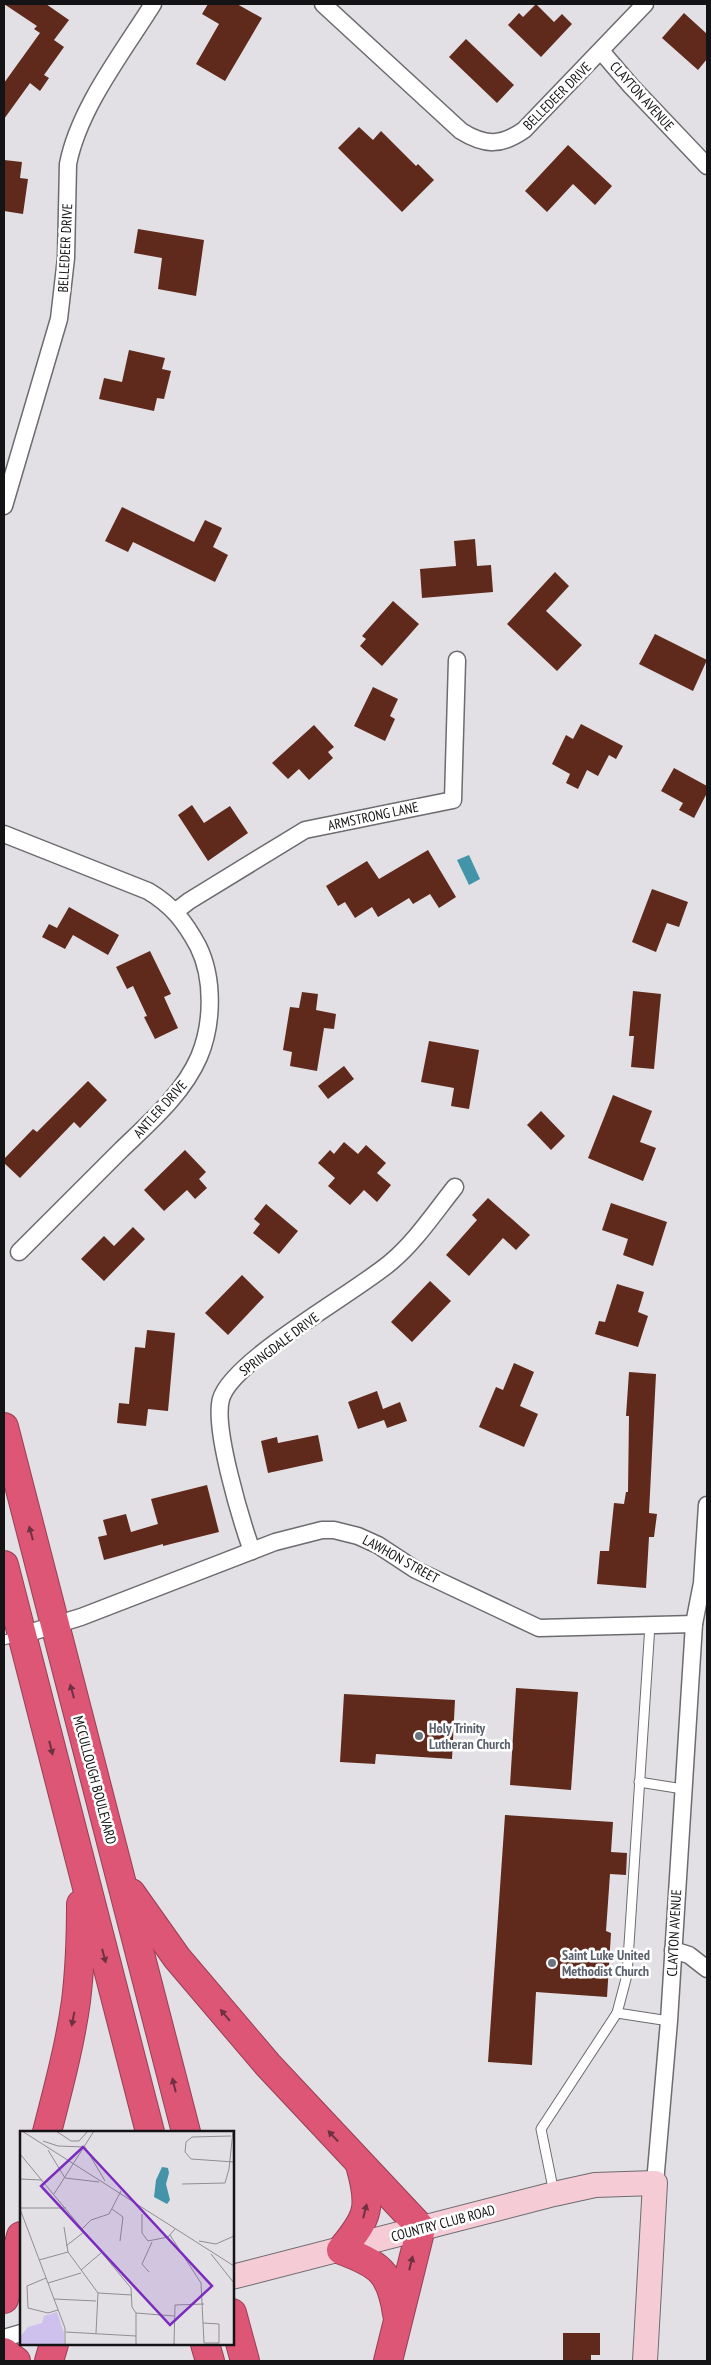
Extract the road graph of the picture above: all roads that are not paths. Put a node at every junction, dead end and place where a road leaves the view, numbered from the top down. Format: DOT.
graph roads {
  1 [pos="153,4"];
  2 [pos="323,4"];
  3 [pos="645,4"];
  4 [pos="602,51"];
  5 [pos="707,166"];
  6 [pos="4,506"];
  7 [pos="457,660"];
  8 [pos="4,834"];
  9 [pos="176,911"];
  10 [pos="455,1187"];
  11 [pos="19,1252"];
  12 [pos="4,1427"];
  13 [pos="707,1505"];
  14 [pos="252,1551"];
  15 [pos="4,1565"];
  16 [pos="705,1583"];
  17 [pos="694,1624"];
  18 [pos="55,1625"];
  19 [pos="650,1625"];
  20 [pos="13,1638"];
  21 [pos="639,1782"];
  22 [pos="683,1789"];
  23 [pos="81,1865"];
  24 [pos="121,1878"];
  25 [pos="673,1950"];
  26 [pos="707,1969"];
  27 [pos="617,2013"];
  28 [pos="669,2021"];
  29 [pos="47,2131"];
  30 [pos="150,2131"];
  31 [pos="186,2131"];
  32 [pos="360,2165"];
  33 [pos="655,2183"];
  34 [pos="554,2194"];
  35 [pos="421,2228"];
  36 [pos="341,2250"];
  37 [pos="20,2256"];
  38 [pos="234,2276"];
  39 [pos="4,2300"];
  40 [pos="234,2320"];
  41 [pos="398,2320"];
  42 [pos="20,2333"];
  43 [pos="4,2338"];
  44 [pos="54,2345"];
  45 [pos="205,2345"];
  46 [pos="4,2352"];
  47 [pos="16,2361"];
  48 [pos="49,2361"];
  49 [pos="210,2361"];
  50 [pos="245,2361"];
  51 [pos="388,2361"];
  52 [pos="645,2361"];
  1 -- 6 [label="street, BELLEDEER DRIVE"];
  2 -- 4 [label="street, BELLEDEER DRIVE"];
  3 -- 4 [label="street, CLAYTON AVENUE"];
  4 -- 5 [label="street, CLAYTON AVENUE"];
  7 -- 9 [label="street, ARMSTRONG LANE"];
  8 -- 9 [label="street, ANTLER DRIVE"];
  9 -- 11 [label="street, ANTLER DRIVE"];
  10 -- 14 [label="street, SPRINGDALE DRIVE"];
  18 -- 12 [label="highway, MCCULLOUGH BOULEVARD, one-way"];
  13 -- 16 [label="street, CLAYTON AVENUE"];
  14 -- 18 [label="street, LAWHON STREET"];
  14 -- 19 [label="street, LAWHON STREET"];
  15 -- 20 [label="highway"];
  16 -- 17 [label="street, CLAYTON AVENUE"];
  17 -- 19 [label="street, LAWHON STREET"];
  17 -- 22 [label="street, CLAYTON AVENUE"];
  18 -- 20 [label="street, LAWHON STREET"];
  24 -- 18 [label="highway, MCCULLOUGH BOULEVARD, one-way"];
  19 -- 21 [label="lane"];
  20 -- 23 [label="highway, one-way"];
  21 -- 22 [label="lane"];
  21 -- 27 [label="lane"];
  22 -- 25 [label="street, CLAYTON AVENUE"];
  23 -- 29 [label="highway, one-way"];
  23 -- 30 [label="highway, one-way"];
  31 -- 24 [label="highway, MCCULLOUGH BOULEVARD, one-way"];
  32 -- 24 [label="highway, one-way"];
  25 -- 26 [label="street"];
  25 -- 28 [label="street, CLAYTON AVENUE"];
  27 -- 28 [label="lane"];
  27 -- 34 [label="lane"];
  28 -- 33 [label="street, CLAYTON AVENUE"];
  32 -- 35 [label="highway"];
  36 -- 32 [label="highway, one-way"];
  33 -- 34 [label="street, COUNTRY CLUB ROAD"];
  33 -- 52 [label="street, CLAYTON AVENUE"];
  34 -- 35 [label="street, COUNTRY CLUB ROAD"];
  35 -- 36 [label="street, COUNTRY CLUB ROAD"];
  41 -- 35 [label="highway, one-way"];
  36 -- 38 [label="street, COUNTRY CLUB ROAD"];
  36 -- 41 [label="highway"];
  37 -- 39 [label="highway"];
  40 -- 50 [label="highway"];
  41 -- 51 [label="highway"];
  42 -- 43 [label="street"];
  44 -- 48 [label="highway"];
  45 -- 49 [label="highway"];
  46 -- 47 [label="highway"];
}
